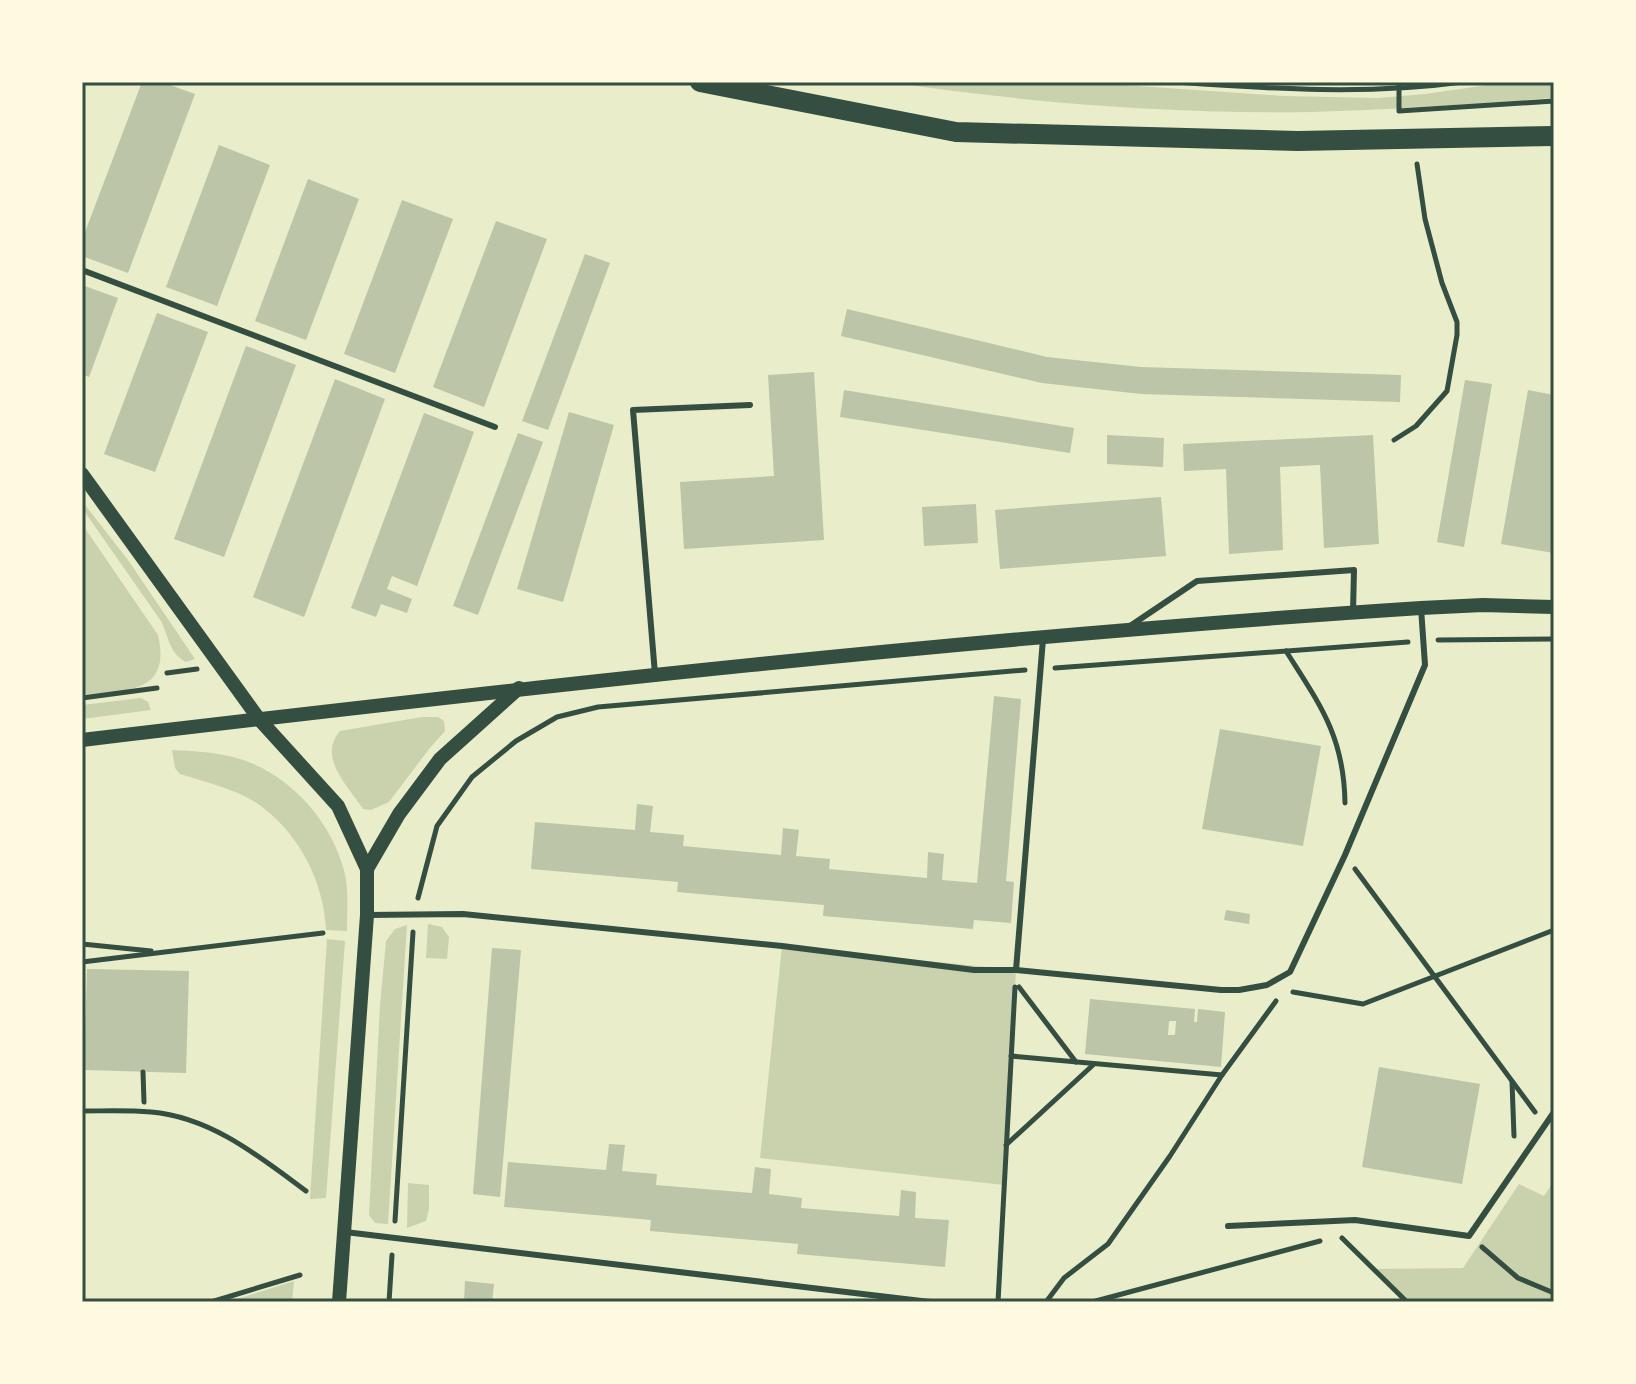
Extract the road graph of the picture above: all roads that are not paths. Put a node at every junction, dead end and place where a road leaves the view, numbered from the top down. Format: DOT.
graph roads {
  1 [pos="700,82"];
  2 [pos="1554,136"];
  3 [pos="82,270"];
  4 [pos="750,405"];
  5 [pos="495,427"];
  6 [pos="82,474"];
  7 [pos="1554,607"];
  8 [pos="1421,608"];
  9 [pos="1353,612"];
  10 [pos="1125,629"];
  11 [pos="1044,635"];
  12 [pos="655,674"];
  13 [pos="519,688"];
  14 [pos="259,719"];
  15 [pos="82,740"];
  16 [pos="367,869"];
  17 [pos="367,915"];
  18 [pos="1016,970"];
  19 [pos="1554,1112"];
  20 [pos="1228,1226"];
  21 [pos="344,1232"];
  22 [pos="339,1302"];
  23 [pos="930,1302"];
  1 -- 2 [label="main road"];
  3 -- 5 [label="lane"];
  4 -- 12 [label="lane"];
  6 -- 14 [label="street"];
  7 -- 8 [label="street"];
  8 -- 9 [label="street"];
  8 -- 18 [label="lane"];
  9 -- 10 [label="street"];
  9 -- 10 [label="lane"];
  10 -- 11 [label="street"];
  11 -- 12 [label="street"];
  11 -- 18 [label="lane"];
  12 -- 13 [label="street"];
  13 -- 14 [label="street"];
  13 -- 16 [label="street"];
  14 -- 15 [label="street"];
  14 -- 16 [label="street"];
  16 -- 17 [label="street"];
  17 -- 18 [label="lane"];
  17 -- 21 [label="street"];
  19 -- 20 [label="lane"];
  21 -- 22 [label="street"];
  21 -- 23 [label="lane"];
}
